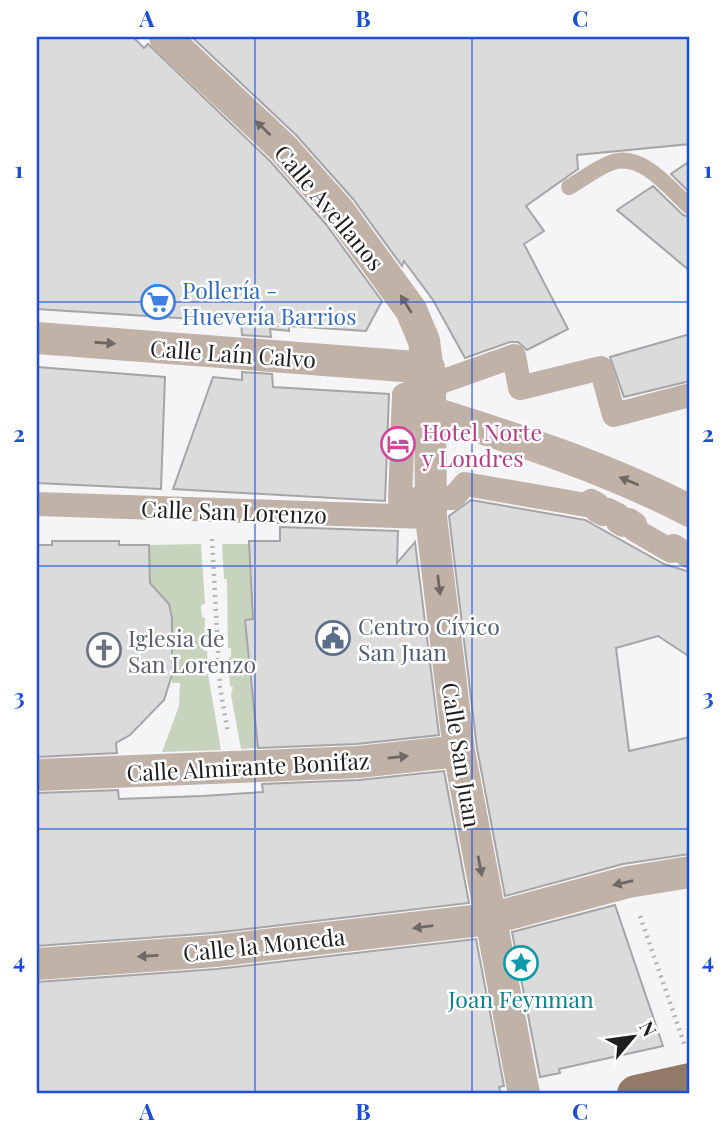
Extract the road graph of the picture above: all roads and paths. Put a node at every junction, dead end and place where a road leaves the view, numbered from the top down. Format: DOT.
graph roads {
  1 [pos="165,37"];
  2 [pos="569,187"];
  3 [pos="690,207"];
  4 [pos="37,338"];
  5 [pos="430,388"];
  6 [pos="690,395"];
  7 [pos="37,503"];
  8 [pos="430,508"];
  9 [pos="212,511"];
  10 [pos="690,511"];
  11 [pos="690,557"];
  12 [pos="459,751"];
  13 [pos="232,768"];
  14 [pos="37,775"];
  15 [pos="690,872"];
  16 [pos="628,882"];
  17 [pos="490,919"];
  18 [pos="37,964"];
  19 [pos="690,1071"];
  20 [pos="524,1094"];
  21 [pos="636,1094"];
  5 -- 1 [label="street, Calle Avellanos, one-way"];
  2 -- 3 [label="lane"];
  4 -- 5 [label="street, Calle Laín Calvo, one-way"];
  5 -- 6 [label="street"];
  5 -- 8 [label="street, Calle San Juan"];
  10 -- 5 [label="street, Calle Laín Calvo, one-way"];
  7 -- 9 [label="street, Calle San Lorenzo"];
  8 -- 9 [label="street, Calle San Lorenzo"];
  8 -- 11 [label="street, Calle San Lorenzo"];
  8 -- 12 [label="street, Calle San Juan, one-way"];
  9 -- 13 [label="path"];
  13 -- 12 [label="street, Calle Almirante Bonifaz, one-way"];
  12 -- 17 [label="street, Calle San Juan, one-way"];
  13 -- 14 [label="street, Calle Almirante Bonifaz"];
  15 -- 16 [label="street, Calle la Moneda"];
  16 -- 17 [label="street, Calle la Moneda, one-way"];
  16 -- 19 [label="path"];
  17 -- 18 [label="street, Calle la Moneda, one-way"];
  17 -- 20 [label="street, Calle San Juan"];
  19 -- 21 [label="main road"];
}
